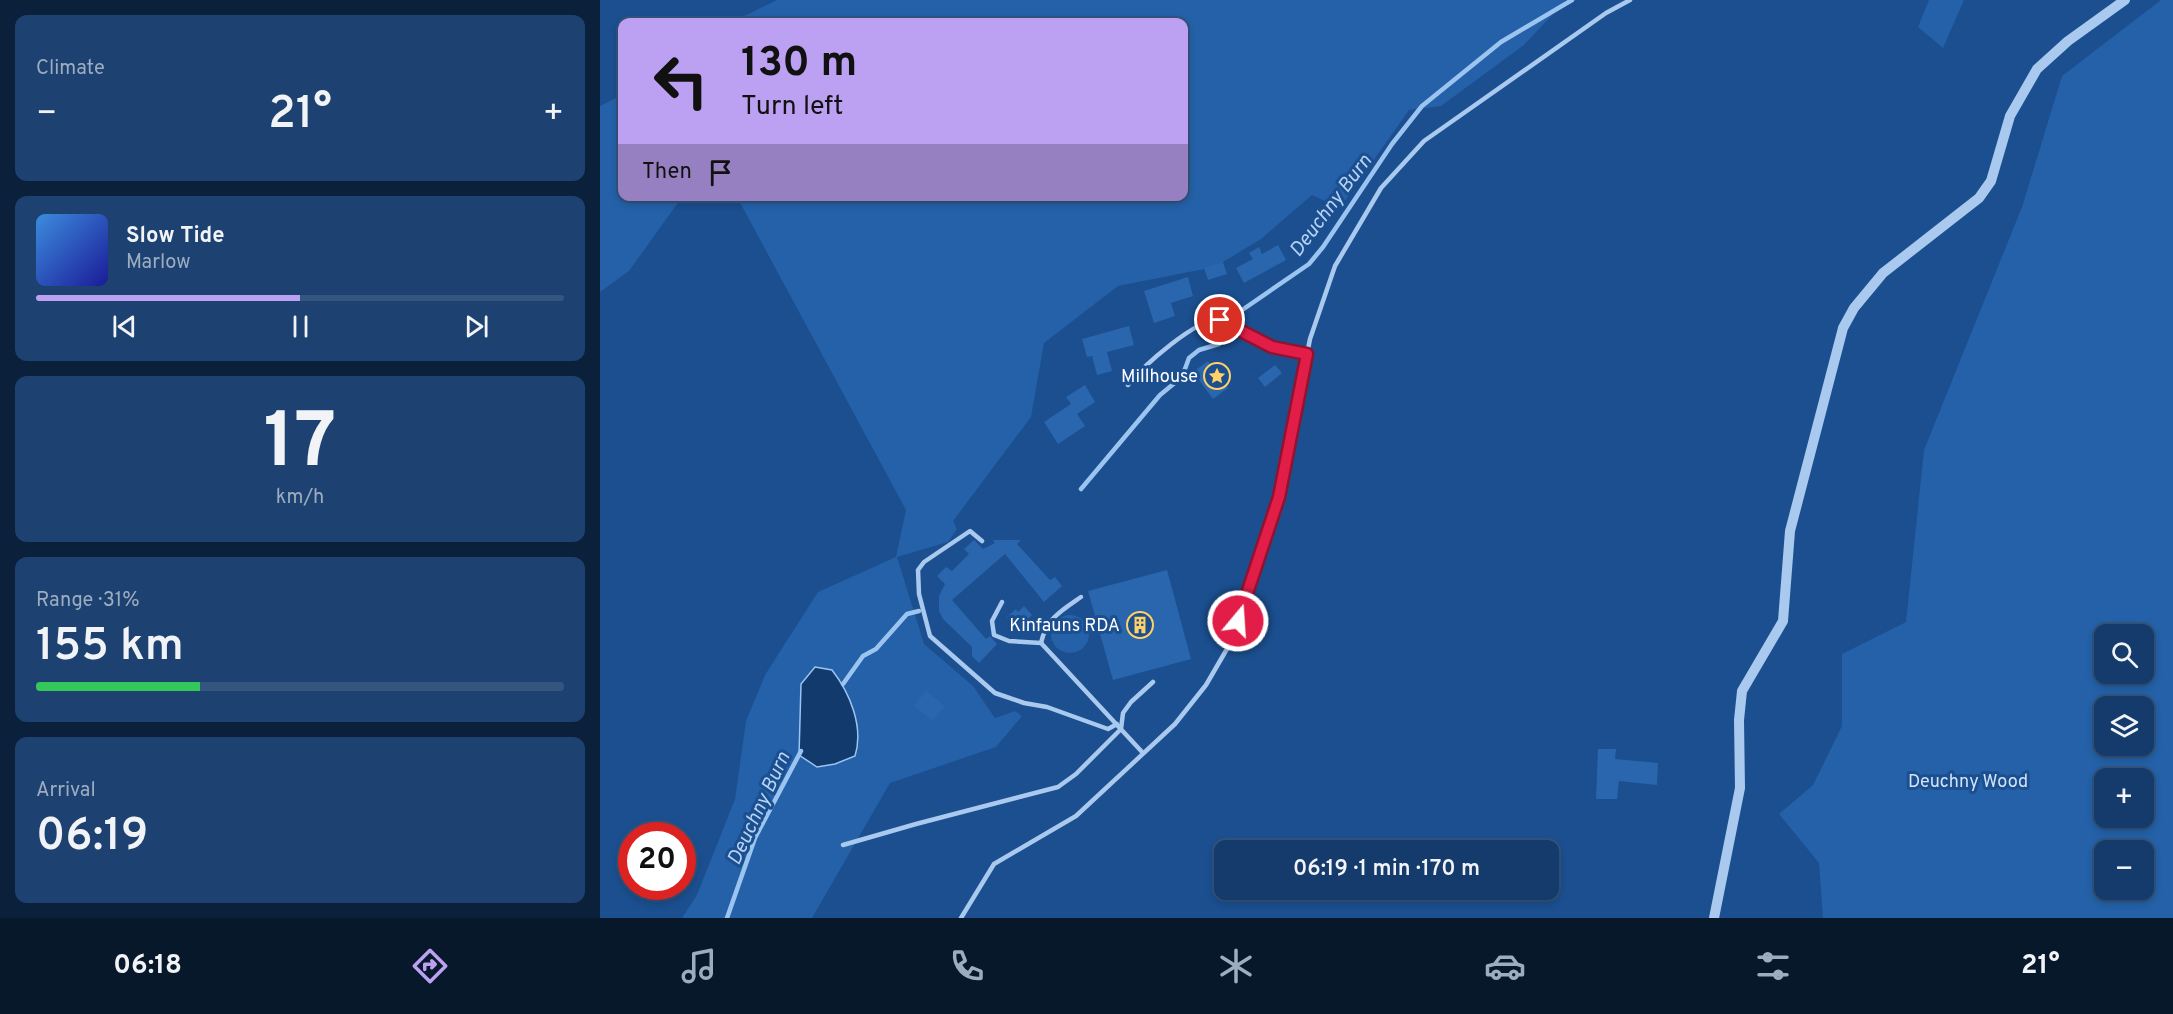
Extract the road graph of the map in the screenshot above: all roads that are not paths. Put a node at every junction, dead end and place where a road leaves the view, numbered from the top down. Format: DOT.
graph roads {
  1 [pos="1630,0"];
  2 [pos="2125,0"];
  3 [pos="1307,354"];
  4 [pos="1128,385"];
  5 [pos="982,542"];
  6 [pos="1081,597"];
  7 [pos="1002,602"];
  8 [pos="1041,643"];
  9 [pos="1153,682"];
  10 [pos="1119,727"];
  11 [pos="1143,753"];
  12 [pos="843,845"];
  13 [pos="961,918"];
  14 [pos="1714,918"];
  1 -- 3 [label="lane"];
  2 -- 14 [label="street"];
  3 -- 4 [label="lane"];
  3 -- 11 [label="lane"];
  5 -- 10 [label="lane"];
  6 -- 8 [label="lane"];
  7 -- 8 [label="lane"];
  8 -- 10 [label="lane"];
  9 -- 10 [label="lane"];
  10 -- 11 [label="lane"];
  10 -- 12 [label="lane"];
  11 -- 13 [label="lane"];
}
